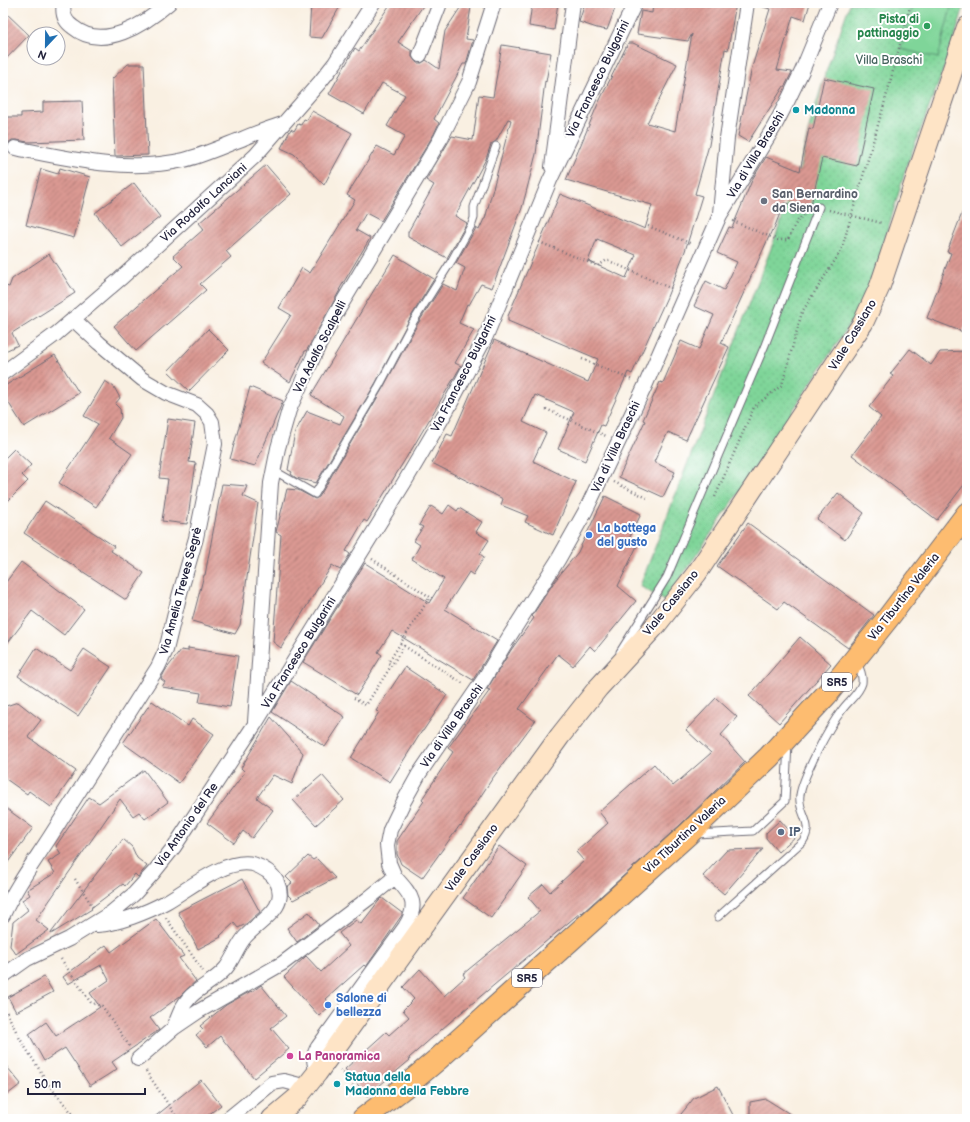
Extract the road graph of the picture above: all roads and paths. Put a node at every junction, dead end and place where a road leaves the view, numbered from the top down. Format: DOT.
graph roads {
  1 [pos="64,3"];
  2 [pos="169,3"];
  3 [pos="373,3"];
  4 [pos="438,3"];
  5 [pos="494,3"];
  6 [pos="573,3"];
  7 [pos="635,3"];
  8 [pos="747,3"];
  9 [pos="830,3"];
  10 [pos="911,3"];
  11 [pos="967,27"];
  12 [pos="420,55"];
  13 [pos="282,124"];
  14 [pos="496,146"];
  15 [pos="15,148"];
  16 [pos="550,180"];
  17 [pos="819,208"];
  18 [pos="720,215"];
  19 [pos="851,215"];
  20 [pos="648,226"];
  21 [pos="900,228"];
  22 [pos="527,236"];
  23 [pos="705,249"];
  24 [pos="685,295"];
  25 [pos="73,319"];
  26 [pos="582,359"];
  27 [pos="3,373"];
  28 [pos="645,386"];
  29 [pos="546,409"];
  30 [pos="619,442"];
  31 [pos="274,470"];
  32 [pos="602,477"];
  33 [pos="647,498"];
  34 [pos="713,498"];
  35 [pos="967,514"];
  36 [pos="362,553"];
  37 [pos="855,659"];
  38 [pos="392,665"];
  39 [pos="454,678"];
  40 [pos="598,688"];
  41 [pos="354,698"];
  42 [pos="255,724"];
  43 [pos="788,736"];
  44 [pos="688,834"];
  45 [pos="395,876"];
  46 [pos="75,879"];
  47 [pos="157,906"];
  48 [pos="3,914"];
  49 [pos="718,917"];
  50 [pos="96,922"];
  51 [pos="52,947"];
  52 [pos="3,976"];
  53 [pos="211,982"];
  54 [pos="3,1005"];
  55 [pos="174,1028"];
  56 [pos="329,1056"];
  57 [pos="138,1060"];
  58 [pos="312,1080"];
  59 [pos="368,1115"];
  60 [pos="75,1119"];
  61 [pos="178,1119"];
  62 [pos="228,1119"];
  63 [pos="272,1119"];
  1 -- 2 [label="street"];
  3 -- 13 [label="street, Via Rodolfo Lanciani"];
  4 -- 12 [label="street"];
  5 -- 31 [label="street, Via Adolfo Scalpelli"];
  6 -- 16 [label="street"];
  7 -- 16 [label="street, Via Francesco Bulgarini"];
  8 -- 18 [label="street"];
  9 -- 18 [label="street, Via di Villa Braschi"];
  10 -- 19 [label="path"];
  11 -- 21 [label="street, Viale Cassiano"];
  13 -- 15 [label="street"];
  13 -- 25 [label="street, Via Rodolfo Lanciani"];
  14 -- 31 [label="lane"];
  16 -- 22 [label="street, Via Francesco Bulgarini"];
  17 -- 18 [label="path"];
  17 -- 19 [label="path"];
  17 -- 40 [label="lane"];
  18 -- 23 [label="street, Via di Villa Braschi"];
  19 -- 21 [label="path"];
  19 -- 34 [label="path"];
  20 -- 23 [label="path"];
  21 -- 40 [label="street, Viale Cassiano"];
  22 -- 24 [label="path"];
  22 -- 36 [label="street, Via Francesco Bulgarini"];
  23 -- 24 [label="street, Via di Villa Braschi"];
  24 -- 28 [label="street, Via di Villa Braschi"];
  25 -- 27 [label="street, Via Rodolfo Lanciani"];
  25 -- 48 [label="street, Via Amelia Treves Segrè"];
  26 -- 28 [label="path"];
  28 -- 30 [label="street, Via di Villa Braschi"];
  29 -- 30 [label="path"];
  30 -- 32 [label="street, Via di Villa Braschi"];
  31 -- 42 [label="street, Via Adolfo Scalpelli"];
  32 -- 33 [label="path"];
  32 -- 45 [label="street, Via di Villa Braschi"];
  35 -- 37 [label="main road, Via Tiburtina Valeria / SR5"];
  36 -- 38 [label="path"];
  36 -- 42 [label="street, Via Francesco Bulgarini"];
  37 -- 43 [label="main road, Via Tiburtina Valeria / SR5"];
  37 -- 49 [label="lane"];
  38 -- 39 [label="path"];
  38 -- 41 [label="path"];
  40 -- 56 [label="street, Viale Cassiano"];
  42 -- 50 [label="street, Via Antonio del Re"];
  43 -- 44 [label="main road, Via Tiburtina Valeria / SR5"];
  43 -- 44 [label="lane"];
  44 -- 59 [label="main road, Via Tiburtina Valeria / SR5"];
  45 -- 55 [label="street"];
  45 -- 58 [label="street, Via di Villa Braschi"];
  46 -- 50 [label="path"];
  47 -- 50 [label="street"];
  47 -- 53 [label="path"];
  47 -- 53 [label="street"];
  50 -- 51 [label="street, Via Antonio del Re"];
  51 -- 52 [label="street, Via Antonio del Re"];
  51 -- 57 [label="path"];
  53 -- 55 [label="street"];
  54 -- 60 [label="path"];
  55 -- 57 [label="street"];
  56 -- 58 [label="street, Viale Cassiano"];
  56 -- 59 [label="path"];
  57 -- 61 [label="path"];
  58 -- 62 [label="street"];
  58 -- 63 [label="street, Viale Cassiano"];
}
